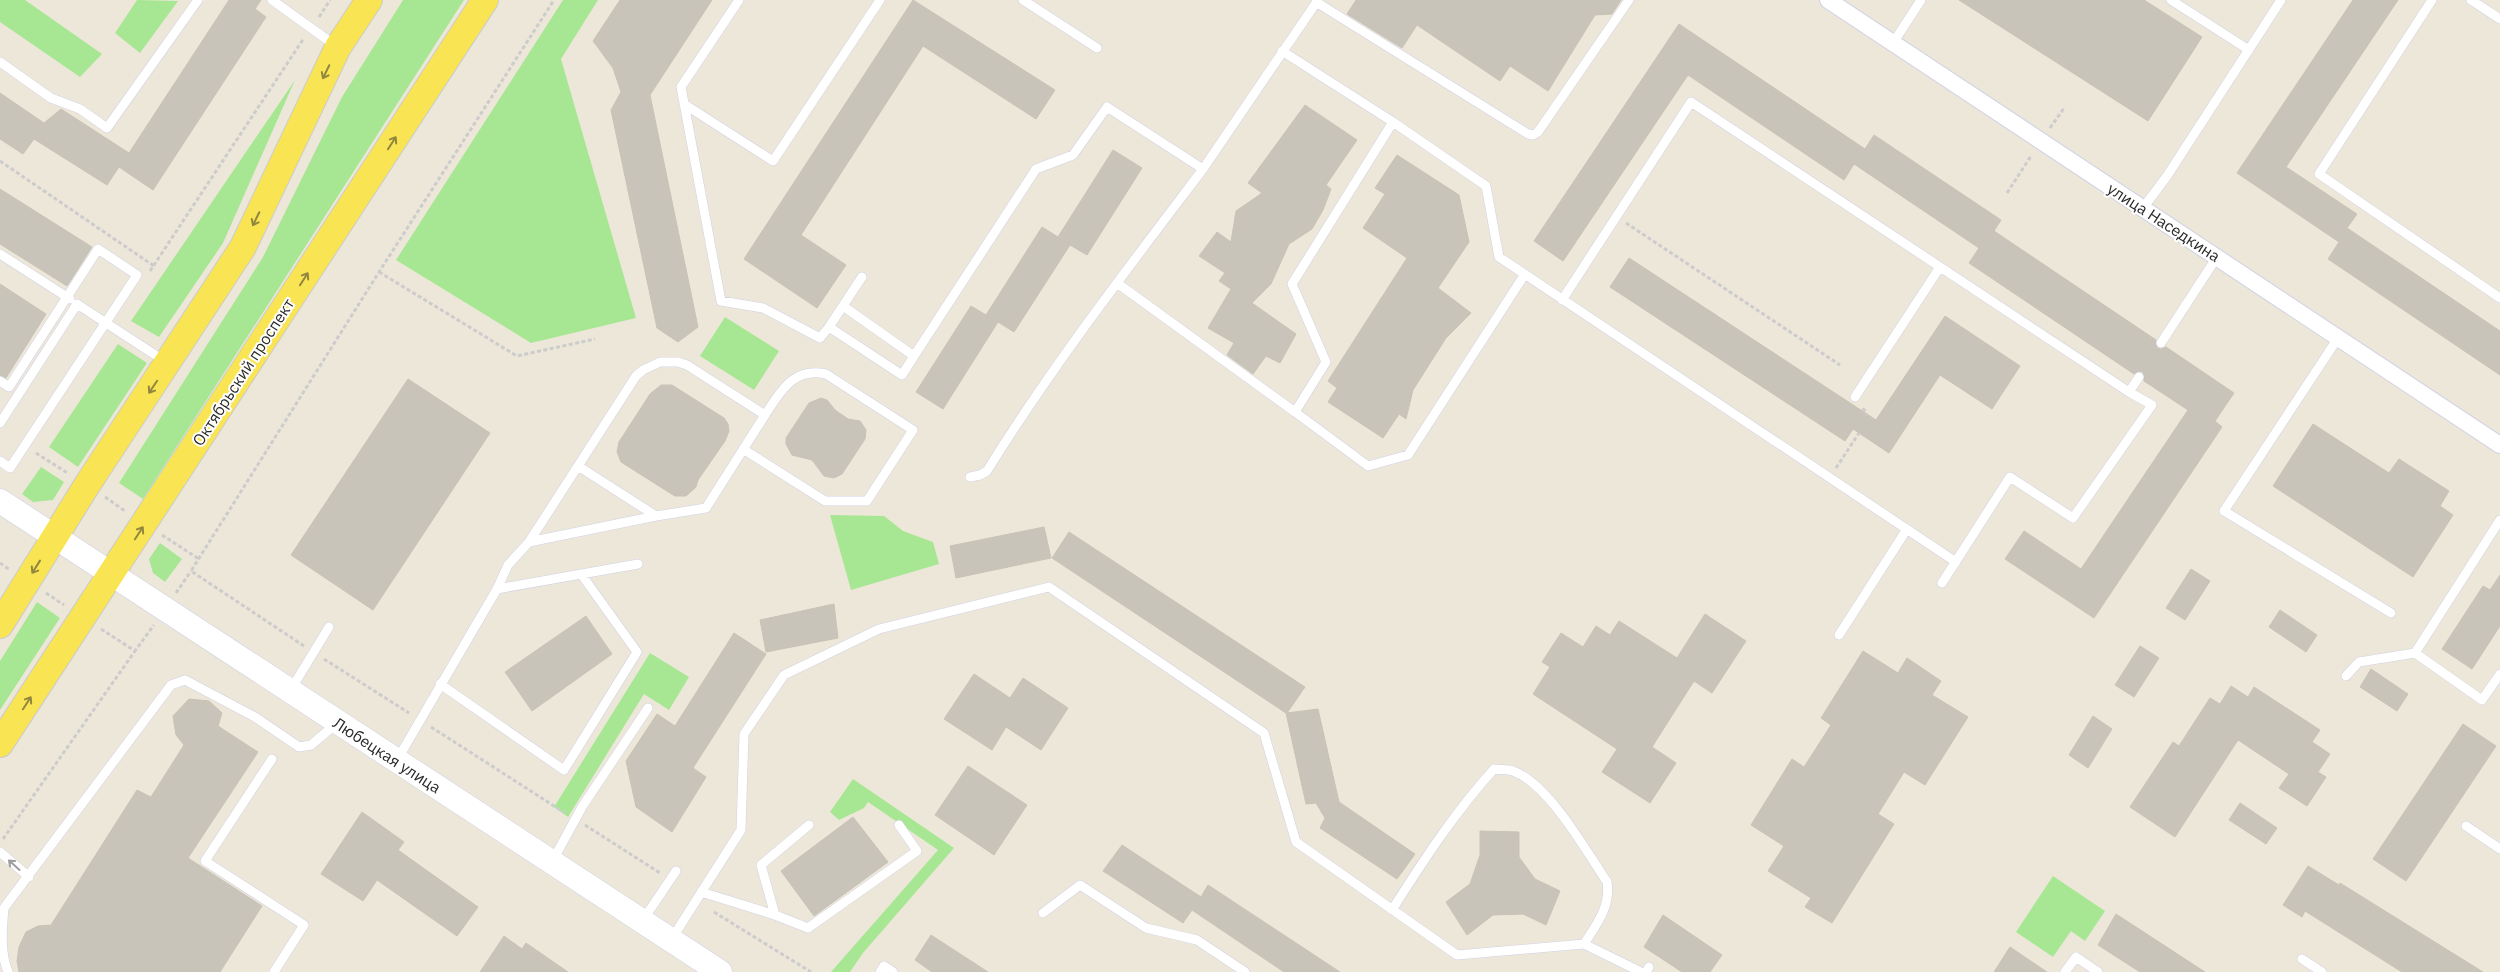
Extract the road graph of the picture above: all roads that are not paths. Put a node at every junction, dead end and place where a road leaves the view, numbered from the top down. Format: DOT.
graph roads {
  1 [pos="198,0"];
  2 [pos="272,0"];
  3 [pos="369,0"];
  4 [pos="485,0"];
  5 [pos="739,0"];
  6 [pos="880,0"];
  7 [pos="1023,0"];
  8 [pos="1629,0"];
  9 [pos="1828,0"];
  10 [pos="1921,0"];
  11 [pos="2171,0"];
  12 [pos="2281,0"];
  13 [pos="2432,0"];
  14 [pos="2471,0"];
  15 [pos="1317,1"];
  16 [pos="2500,19"];
  17 [pos="1893,43"];
  18 [pos="338,48"];
  19 [pos="1097,48"];
  20 [pos="2249,50"];
  21 [pos="1282,51"];
  22 [pos="0,62"];
  23 [pos="684,104"];
  24 [pos="1393,122"];
  25 [pos="1203,169"];
  26 [pos="2143,208"];
  27 [pos="0,254"];
  28 [pos="2217,257"];
  29 [pos="1940,267"];
  30 [pos="1525,274"];
  31 [pos="862,277"];
  32 [pos="1117,283"];
  33 [pos="67,297"];
  34 [pos="2500,298"];
  35 [pos="1562,300"];
  36 [pos="76,304"];
  37 [pos="843,306"];
  38 [pos="106,322"];
  39 [pos="829,327"];
  40 [pos="2338,338"];
  41 [pos="2161,343"];
  42 [pos="914,356"];
  43 [pos="168,364"];
  44 [pos="2139,377"];
  45 [pos="0,381"];
  46 [pos="2129,392"];
  47 [pos="1855,397"];
  48 [pos="1295,412"];
  49 [pos="765,415"];
  50 [pos="0,423"];
  51 [pos="2500,444"];
  52 [pos="743,449"];
  53 [pos="0,461"];
  54 [pos="578,466"];
  55 [pos="970,477"];
  56 [pos="0,501"];
  57 [pos="656,516"];
  58 [pos="2500,520"];
  59 [pos="1907,529"];
  60 [pos="55,537"];
  61 [pos="529,542"];
  62 [pos="1956,562"];
  63 [pos="638,564"];
  64 [pos="112,574"];
  65 [pos="582,574"];
  66 [pos="1942,583"];
  67 [pos="497,589"];
  68 [pos="2391,614"];
  69 [pos="0,624"];
  70 [pos="329,627"];
  71 [pos="1839,635"];
  72 [pos="2415,653"];
  73 [pos="2500,674"];
  74 [pos="2346,676"];
  75 [pos="440,684"];
  76 [pos="290,691"];
  77 [pos="648,708"];
  78 [pos="338,722"];
  79 [pos="0,744"];
  80 [pos="272,759"];
  81 [pos="396,761"];
  82 [pos="809,824"];
  83 [pos="899,825"];
  84 [pos="2466,826"];
  85 [pos="2500,849"];
  86 [pos="0,852"];
  87 [pos="552,862"];
  88 [pos="676,871"];
  89 [pos="29,877"];
  90 [pos="701,892"];
  91 [pos="2,907"];
  92 [pos="1392,910"];
  93 [pos="1043,913"];
  94 [pos="775,915"];
  95 [pos="642,921"];
  96 [pos="671,940"];
  97 [pos="1584,944"];
  98 [pos="2302,959"];
  99 [pos="1645,970"];
  100 [pos="8,972"];
  101 [pos="274,972"];
  102 [pos="720,972"];
  103 [pos="880,972"];
  104 [pos="893,972"];
  105 [pos="1245,972"];
  106 [pos="2065,972"];
  107 [pos="2098,972"];
  108 [pos="2322,972"];
  1 -- 22 [label="lane"];
  2 -- 18 [label="lane"];
  3 -- 18 [label="main road"];
  64 -- 4 [label="main road, Октябрьский проспект, one-way"];
  5 -- 23 [label="lane"];
  6 -- 23 [label="lane"];
  7 -- 19 [label="lane"];
  8 -- 15 [label="lane"];
  9 -- 17 [label="street, улица Наседкина"];
  10 -- 17 [label="lane"];
  11 -- 20 [label="lane"];
  12 -- 20 [label="lane"];
  13 -- 34 [label="lane"];
  14 -- 16 [label="lane"];
  15 -- 21 [label="lane"];
  17 -- 26 [label="street, улица Наседкина"];
  18 -- 43 [label="main road, one-way"];
  20 -- 26 [label="lane"];
  21 -- 24 [label="lane"];
  21 -- 25 [label="lane"];
  23 -- 39 [label="lane"];
  24 -- 30 [label="lane"];
  24 -- 48 [label="lane"];
  25 -- 32 [label="lane"];
  25 -- 42 [label="lane"];
  26 -- 28 [label="street, улица Наседкина"];
  27 -- 33 [label="lane"];
  28 -- 40 [label="street, улица Наседкина"];
  28 -- 41 [label="lane"];
  29 -- 35 [label="lane"];
  29 -- 46 [label="lane"];
  29 -- 47 [label="lane"];
  30 -- 35 [label="lane"];
  30 -- 48 [label="lane"];
  31 -- 37 [label="lane"];
  32 -- 48 [label="lane"];
  32 -- 55 [label="lane"];
  33 -- 36 [label="lane"];
  33 -- 38 [label="lane"];
  33 -- 45 [label="lane"];
  35 -- 59 [label="lane"];
  36 -- 38 [label="lane"];
  36 -- 50 [label="lane"];
  37 -- 39 [label="lane"];
  37 -- 42 [label="lane"];
  38 -- 43 [label="lane"];
  38 -- 53 [label="lane"];
  39 -- 42 [label="lane"];
  40 -- 51 [label="street, улица Наседкина"];
  40 -- 68 [label="lane"];
  43 -- 60 [label="main road, one-way"];
  44 -- 46 [label="lane"];
  46 -- 62 [label="lane"];
  49 -- 52 [label="lane"];
  49 -- 52 [label="lane"];
  49 -- 54 [label="lane"];
  52 -- 57 [label="lane"];
  54 -- 57 [label="lane"];
  54 -- 61 [label="lane"];
  56 -- 60 [label="street, Любецкая улица"];
  57 -- 61 [label="lane"];
  58 -- 72 [label="lane"];
  59 -- 62 [label="lane"];
  59 -- 71 [label="lane"];
  60 -- 64 [label="street, Любецкая улица"];
  60 -- 69 [label="main road, one-way"];
  61 -- 67 [label="lane"];
  62 -- 66 [label="lane"];
  63 -- 65 [label="lane"];
  64 -- 76 [label="street, Любецкая улица"];
  79 -- 64 [label="main road, Октябрьский проспект, one-way"];
  65 -- 67 [label="lane"];
  65 -- 75 [label="lane"];
  67 -- 75 [label="lane"];
  70 -- 76 [label="lane"];
  72 -- 73 [label="lane"];
  72 -- 74 [label="lane"];
  75 -- 81 [label="lane"];
  76 -- 78 [label="street, Любецкая улица"];
  77 -- 87 [label="lane"];
  78 -- 81 [label="street, Любецкая улица"];
  78 -- 89 [label="lane"];
  80 -- 101 [label="lane"];
  81 -- 87 [label="street, Любецкая улица"];
  82 -- 94 [label="lane"];
  83 -- 94 [label="lane"];
  84 -- 85 [label="lane"];
  89 -- 86 [label="lane, one-way"];
  87 -- 95 [label="street, Любецкая улица"];
  88 -- 95 [label="lane"];
  89 -- 91 [label="lane"];
  90 -- 92 [label="lane"];
  90 -- 94 [label="lane"];
  90 -- 96 [label="lane"];
  91 -- 100 [label="lane"];
  92 -- 97 [label="lane"];
  92 -- 97 [label="lane"];
  93 -- 105 [label="lane"];
  95 -- 96 [label="street, Любецкая улица"];
  96 -- 102 [label="street, Любецкая улица"];
  97 -- 99 [label="lane"];
  98 -- 108 [label="lane"];
  103 -- 104 [label="lane"];
  106 -- 107 [label="lane"];
}
